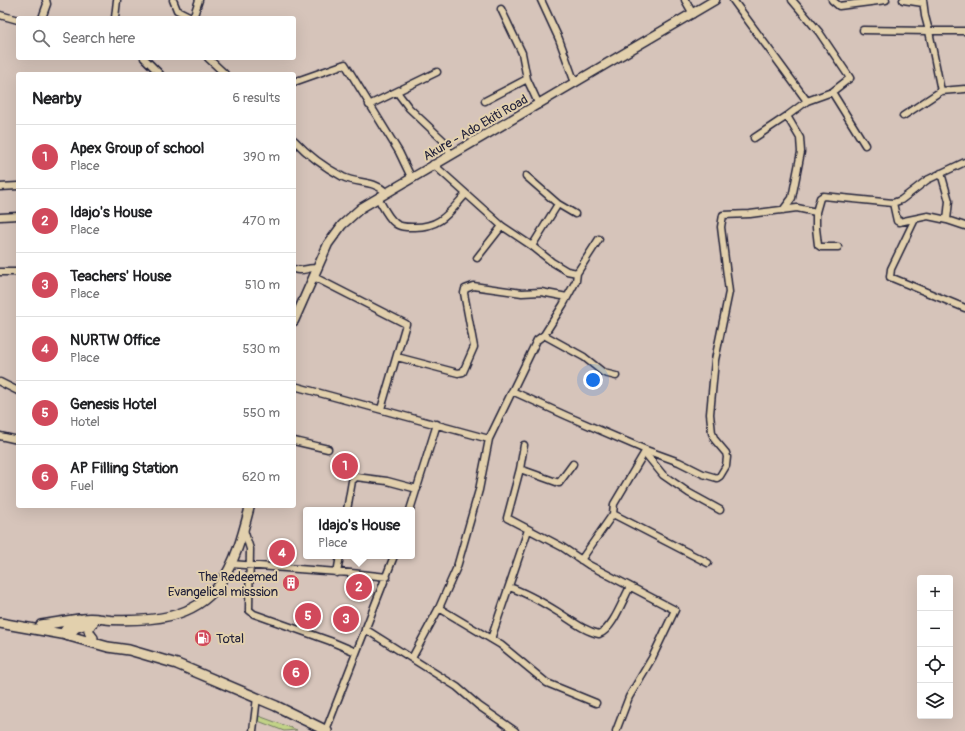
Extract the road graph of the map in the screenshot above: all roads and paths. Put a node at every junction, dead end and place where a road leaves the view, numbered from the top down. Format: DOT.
graph roads {
  1 [pos="46,0"];
  2 [pos="117,0"];
  3 [pos="172,0"];
  4 [pos="199,0"];
  5 [pos="541,0"];
  6 [pos="685,0"];
  7 [pos="715,0"];
  8 [pos="733,0"];
  9 [pos="792,0"];
  10 [pos="832,0"];
  11 [pos="886,0"];
  12 [pos="903,0"];
  13 [pos="923,2"];
  14 [pos="501,9"];
  15 [pos="0,14"];
  16 [pos="694,14"];
  17 [pos="43,16"];
  18 [pos="115,16"];
  19 [pos="189,16"];
  20 [pos="194,16"];
  21 [pos="16,19"];
  22 [pos="863,30"];
  23 [pos="929,31"];
  24 [pos="965,31"];
  25 [pos="146,60"];
  26 [pos="210,60"];
  27 [pos="158,72"];
  28 [pos="223,72"];
  29 [pos="437,72"];
  30 [pos="527,79"];
  31 [pos="296,81"];
  32 [pos="575,83"];
  33 [pos="965,89"];
  34 [pos="941,91"];
  35 [pos="397,92"];
  36 [pos="832,92"];
  37 [pos="485,101"];
  38 [pos="807,101"];
  39 [pos="369,105"];
  40 [pos="539,105"];
  41 [pos="787,116"];
  42 [pos="902,116"];
  43 [pos="754,138"];
  44 [pos="296,142"];
  45 [pos="865,145"];
  46 [pos="450,154"];
  47 [pos="965,162"];
  48 [pos="433,164"];
  49 [pos="941,173"];
  50 [pos="526,176"];
  51 [pos="411,177"];
  52 [pos="16,186"];
  53 [pos="0,187"];
  54 [pos="386,192"];
  55 [pos="465,195"];
  56 [pos="378,198"];
  57 [pos="893,203"];
  58 [pos="558,204"];
  59 [pos="783,210"];
  60 [pos="816,212"];
  61 [pos="575,214"];
  62 [pos="16,216"];
  63 [pos="0,217"];
  64 [pos="915,219"];
  65 [pos="947,220"];
  66 [pos="502,226"];
  67 [pos="965,226"];
  68 [pos="599,239"];
  69 [pos="532,246"];
  70 [pos="838,247"];
  71 [pos="477,258"];
  72 [pos="296,269"];
  73 [pos="318,269"];
  74 [pos="0,272"];
  75 [pos="16,272"];
  76 [pos="577,273"];
  77 [pos="314,277"];
  78 [pos="567,297"];
  79 [pos="965,308"];
  80 [pos="296,317"];
  81 [pos="544,335"];
  82 [pos="397,357"];
  83 [pos="616,376"];
  84 [pos="0,382"];
  85 [pos="296,387"];
  86 [pos="16,390"];
  87 [pos="512,391"];
  88 [pos="381,410"];
  89 [pos="437,424"];
  90 [pos="0,436"];
  91 [pos="489,439"];
  92 [pos="16,440"];
  93 [pos="296,441"];
  94 [pos="524,445"];
  95 [pos="328,449"];
  96 [pos="645,452"];
  97 [pos="572,464"];
  98 [pos="520,469"];
  99 [pos="418,489"];
  100 [pos="348,507"];
  101 [pos="411,507"];
  102 [pos="250,508"];
  103 [pos="720,510"];
  104 [pos="613,514"];
  105 [pos="244,530"];
  106 [pos="528,530"];
  107 [pos="339,559"];
  108 [pos="393,559"];
  109 [pos="581,560"];
  110 [pos="708,563"];
  111 [pos="231,564"];
  112 [pos="250,566"];
  113 [pos="337,573"];
  114 [pos="387,577"];
  115 [pos="630,586"];
  116 [pos="509,587"];
  117 [pos="439,608"];
  118 [pos="0,617"];
  119 [pos="78,619"];
  120 [pos="104,619"];
  121 [pos="93,622"];
  122 [pos="0,623"];
  123 [pos="41,625"];
  124 [pos="364,629"];
  125 [pos="66,633"];
  126 [pos="93,638"];
  127 [pos="491,639"];
  128 [pos="117,648"];
  129 [pos="356,652"];
  130 [pos="412,658"];
  131 [pos="257,697"];
  132 [pos="596,703"];
  133 [pos="311,727"];
  134 [pos="253,731"];
  135 [pos="327,731"];
  136 [pos="515,731"];
  137 [pos="616,731"];
  1 -- 17 [label="street"];
  2 -- 18 [label="street"];
  3 -- 19 [label="street"];
  4 -- 20 [label="street"];
  5 -- 32 [label="street"];
  6 -- 16 [label="street"];
  7 -- 16 [label="main road, Akure - Ado Ekiti Road"];
  8 -- 38 [label="street"];
  9 -- 36 [label="street"];
  10 -- 11 [label="street"];
  12 -- 13 [label="street"];
  13 -- 23 [label="street"];
  14 -- 30 [label="street"];
  15 -- 21 [label="street"];
  16 -- 32 [label="main road, Akure - Ado Ekiti Road"];
  22 -- 23 [label="street"];
  23 -- 24 [label="street"];
  23 -- 34 [label="street"];
  25 -- 27 [label="street"];
  26 -- 28 [label="street"];
  29 -- 35 [label="street"];
  30 -- 37 [label="street"];
  30 -- 40 [label="street"];
  31 -- 39 [label="street"];
  32 -- 40 [label="main road, Akure - Ado Ekiti Road"];
  33 -- 34 [label="street"];
  34 -- 42 [label="street"];
  35 -- 39 [label="street"];
  35 -- 46 [label="street"];
  36 -- 38 [label="street"];
  36 -- 45 [label="street"];
  38 -- 41 [label="street"];
  39 -- 51 [label="street"];
  40 -- 46 [label="main road, Akure - Ado Ekiti Road"];
  41 -- 43 [label="street"];
  41 -- 59 [label="street"];
  44 -- 54 [label="street"];
  46 -- 48 [label="main road, Akure - Ado Ekiti Road"];
  47 -- 49 [label="street"];
  48 -- 51 [label="main road, Akure - Ado Ekiti Road"];
  48 -- 55 [label="street"];
  49 -- 57 [label="street"];
  49 -- 65 [label="street"];
  50 -- 58 [label="street"];
  51 -- 54 [label="main road, Akure - Ado Ekiti Road"];
  52 -- 53 [label="street"];
  54 -- 56 [label="main road, Akure - Ado Ekiti Road"];
  55 -- 56 [label="street"];
  55 -- 66 [label="street"];
  56 -- 73 [label="main road, Akure - Ado Ekiti Road"];
  57 -- 60 [label="street"];
  57 -- 64 [label="street"];
  58 -- 61 [label="street"];
  58 -- 69 [label="street"];
  59 -- 60 [label="street"];
  59 -- 96 [label="street"];
  60 -- 70 [label="street"];
  62 -- 63 [label="street"];
  64 -- 65 [label="street"];
  64 -- 79 [label="street"];
  65 -- 67 [label="street"];
  66 -- 69 [label="street"];
  66 -- 71 [label="street"];
  68 -- 76 [label="street"];
  69 -- 76 [label="street"];
  72 -- 73 [label="street"];
  73 -- 77 [label="main road, Akure - Ado Ekiti Road"];
  74 -- 75 [label="street"];
  76 -- 78 [label="street"];
  77 -- 80 [label="main road, Akure - Ado Ekiti Road"];
  77 -- 82 [label="street"];
  78 -- 81 [label="street"];
  78 -- 82 [label="street"];
  81 -- 83 [label="street"];
  81 -- 87 [label="street"];
  82 -- 88 [label="street"];
  84 -- 86 [label="street"];
  85 -- 88 [label="street"];
  87 -- 91 [label="street"];
  87 -- 96 [label="street"];
  88 -- 89 [label="street"];
  89 -- 91 [label="street"];
  89 -- 99 [label="street"];
  90 -- 92 [label="street"];
  91 -- 117 [label="street"];
  93 -- 95 [label="street"];
  94 -- 98 [label="street"];
  96 -- 103 [label="street"];
  96 -- 104 [label="street"];
  97 -- 98 [label="street"];
  98 -- 106 [label="street"];
  99 -- 100 [label="street"];
  99 -- 101 [label="street"];
  102 -- 105 [label="main road"];
  104 -- 109 [label="street"];
  104 -- 110 [label="street"];
  105 -- 111 [label="main road"];
  105 -- 112 [label="street"];
  106 -- 109 [label="street"];
  106 -- 116 [label="street"];
  107 -- 113 [label="street"];
  108 -- 114 [label="street"];
  109 -- 115 [label="street"];
  111 -- 112 [label="street"];
  111 -- 120 [label="main road"];
  112 -- 113 [label="street"];
  112 -- 129 [label="street"];
  113 -- 114 [label="street"];
  114 -- 124 [label="street"];
  115 -- 116 [label="street"];
  115 -- 137 [label="street"];
  116 -- 127 [label="street"];
  117 -- 127 [label="street"];
  117 -- 130 [label="street"];
  118 -- 123 [label="highway"];
  119 -- 120 [label="main road"];
  119 -- 123 [label="highway"];
  119 -- 125 [label="main road"];
  120 -- 121 [label="main road"];
  121 -- 125 [label="main road"];
  121 -- 126 [label="highway"];
  122 -- 125 [label="highway"];
  123 -- 125 [label="highway"];
  124 -- 129 [label="street"];
  124 -- 130 [label="street"];
  125 -- 126 [label="highway"];
  125 -- 128 [label="highway"];
  126 -- 128 [label="highway"];
  127 -- 132 [label="street"];
  128 -- 131 [label="highway"];
  129 -- 135 [label="street"];
  130 -- 136 [label="street"];
  131 -- 133 [label="highway"];
  131 -- 134 [label="street"];
  133 -- 135 [label="highway"];
}
